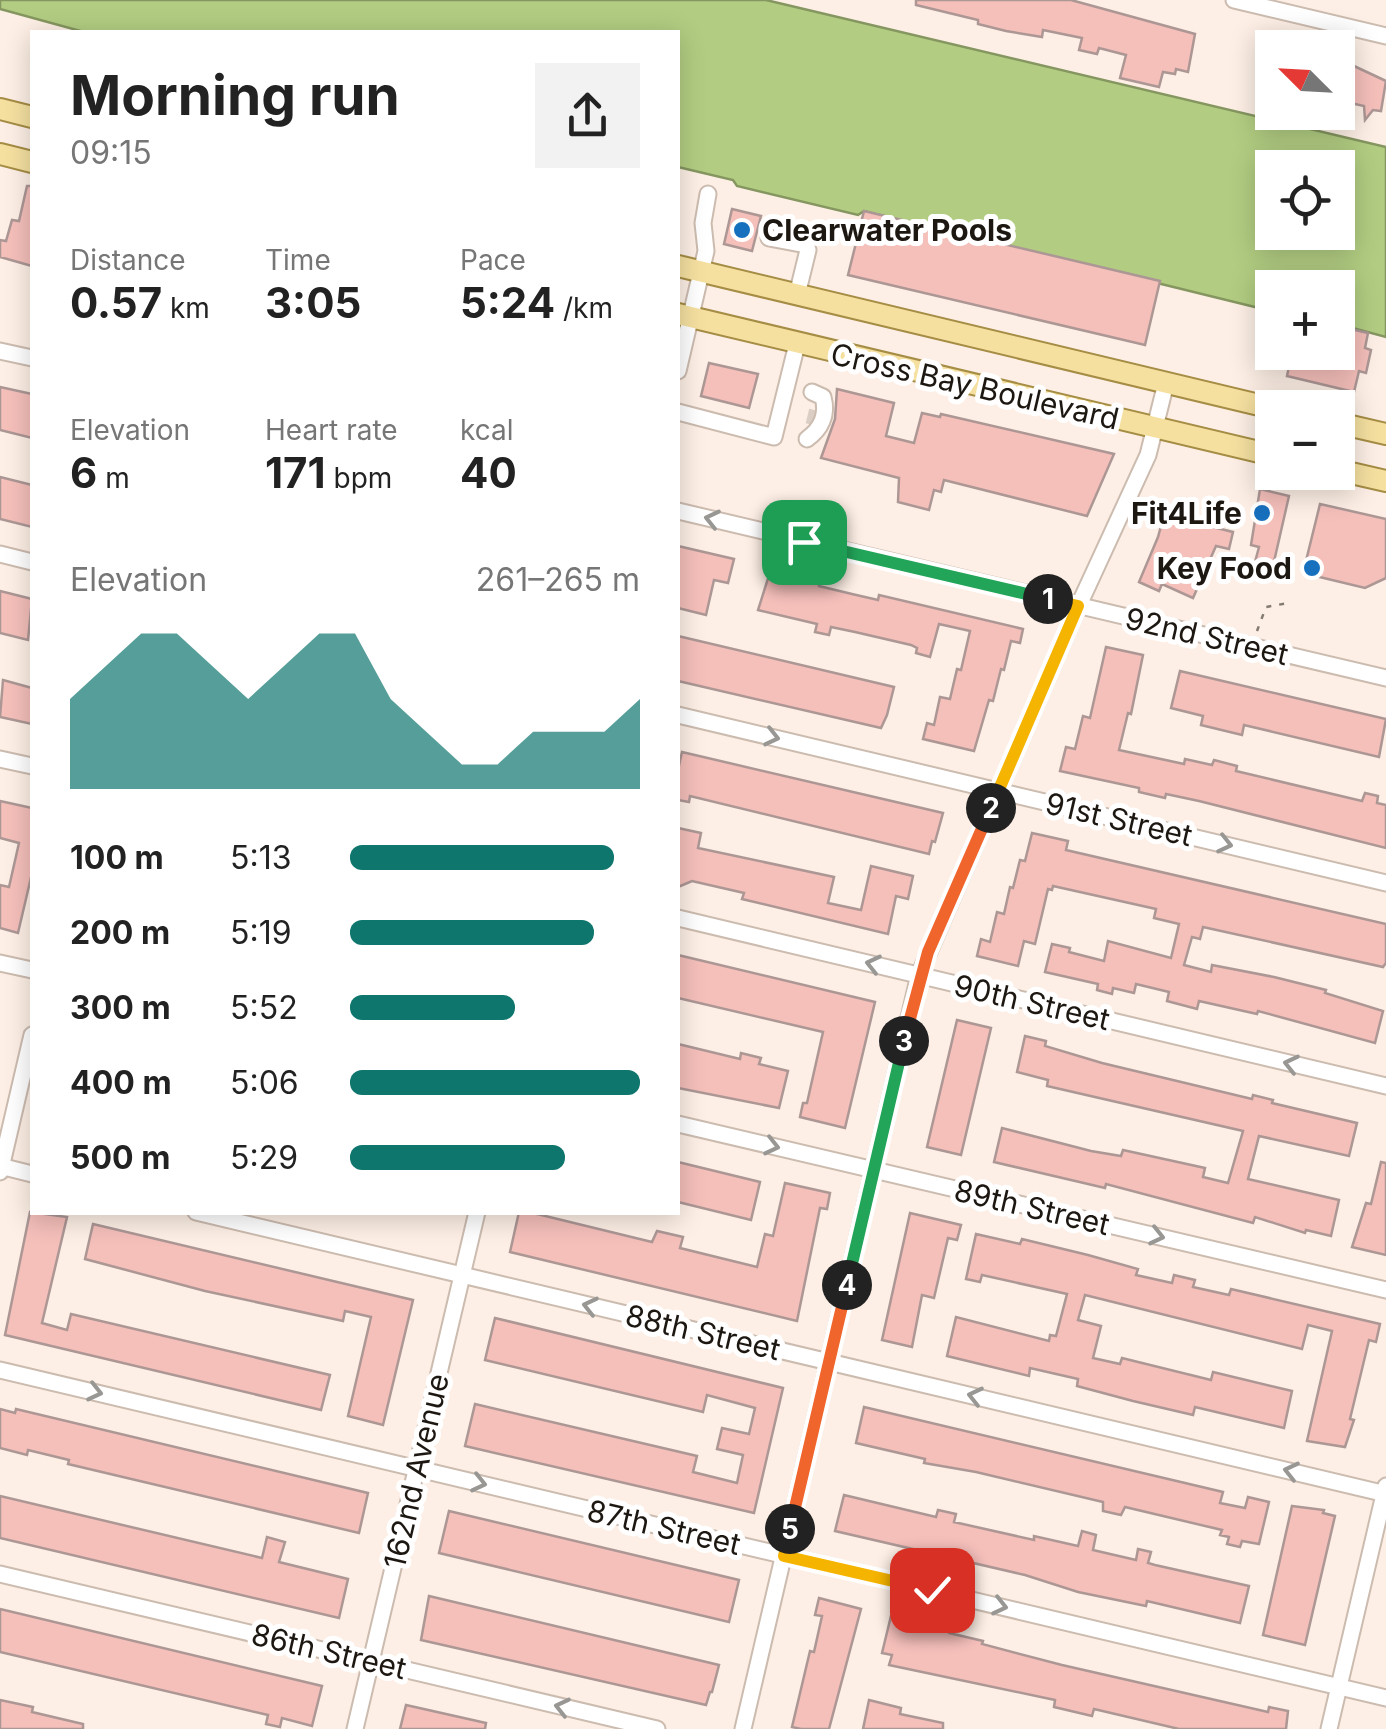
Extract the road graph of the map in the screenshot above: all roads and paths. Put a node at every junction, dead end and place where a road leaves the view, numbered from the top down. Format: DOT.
graph roads {
  1 [pos="1245,1"];
  2 [pos="1386,36"];
  3 [pos="0,109"];
  4 [pos="30,116"];
  5 [pos="0,154"];
  6 [pos="30,162"];
  7 [pos="708,194"];
  8 [pos="769,238"];
  9 [pos="680,267"];
  10 [pos="701,272"];
  11 [pos="797,294"];
  12 [pos="684,316"];
  13 [pos="797,344"];
  14 [pos="0,351"];
  15 [pos="680,352"];
  16 [pos="30,358"];
  17 [pos="1166,383"];
  18 [pos="786,387"];
  19 [pos="1255,404"];
  20 [pos="680,412"];
  21 [pos="1355,427"];
  22 [pos="1156,429"];
  23 [pos="1386,434"];
  24 [pos="774,436"];
  25 [pos="1255,452"];
  26 [pos="1355,474"];
  27 [pos="1386,481"];
  28 [pos="680,511"];
  29 [pos="0,554"];
  30 [pos="30,562"];
  31 [pos="1288,604"];
  32 [pos="1078,606"];
  33 [pos="1257,631"];
  34 [pos="1386,678"];
  35 [pos="680,714"];
  36 [pos="0,758"];
  37 [pos="30,766"];
  38 [pos="999,791"];
  39 [pos="1386,883"];
  40 [pos="680,918"];
  41 [pos="0,963"];
  42 [pos="30,970"];
  43 [pos="920,975"];
  44 [pos="30,1043"];
  45 [pos="1386,1086"];
  46 [pos="680,1124"];
  47 [pos="0,1168"];
  48 [pos="875,1170"];
  49 [pos="30,1174"];
  50 [pos="208,1215"];
  51 [pos="477,1215"];
  52 [pos="462,1276"];
  53 [pos="1386,1290"];
  54 [pos="829,1362"];
  55 [pos="0,1370"];
  56 [pos="417,1468"];
  57 [pos="1385,1491"];
  58 [pos="784,1556"];
  59 [pos="0,1574"];
  60 [pos="371,1661"];
  61 [pos="1339,1686"];
  62 [pos="1386,1698"];
  63 [pos="355,1729"];
  64 [pos="657,1729"];
  65 [pos="743,1729"];
  66 [pos="1329,1729"];
  1 -- 2 [label="street"];
  3 -- 4 [label="main road"];
  5 -- 6 [label="main road"];
  7 -- 10 [label="street"];
  8 -- 11 [label="street"];
  9 -- 10 [label="main road, Cross Bay Boulevard"];
  10 -- 11 [label="main road, Cross Bay Boulevard"];
  10 -- 12 [label="street"];
  11 -- 17 [label="main road, Cross Bay Boulevard"];
  12 -- 13 [label="main road, Cross Bay Boulevard"];
  12 -- 15 [label="street"];
  13 -- 18 [label="street"];
  13 -- 22 [label="main road, Cross Bay Boulevard"];
  14 -- 16 [label="street"];
  17 -- 19 [label="main road, Cross Bay Boulevard"];
  17 -- 22 [label="street"];
  18 -- 24 [label="street"];
  18 -- 24 [label="street"];
  20 -- 24 [label="street"];
  21 -- 23 [label="main road"];
  22 -- 25 [label="main road, Cross Bay Boulevard"];
  22 -- 32 [label="street"];
  26 -- 27 [label="main road"];
  32 -- 28 [label="street, 92nd Street, one-way"];
  29 -- 30 [label="street"];
  31 -- 33 [label="path"];
  32 -- 34 [label="street, 92nd Street"];
  32 -- 38 [label="street"];
  35 -- 38 [label="street, 91st Street, one-way"];
  36 -- 37 [label="street"];
  38 -- 39 [label="street, 91st Street, one-way"];
  38 -- 43 [label="street"];
  43 -- 40 [label="street, 90th Street, one-way"];
  41 -- 42 [label="street"];
  45 -- 43 [label="street, 90th Street, one-way"];
  43 -- 48 [label="street"];
  44 -- 47 [label="street"];
  46 -- 48 [label="street, 89th Street, one-way"];
  47 -- 49 [label="street"];
  48 -- 53 [label="street, 89th Street, one-way"];
  48 -- 54 [label="street"];
  50 -- 52 [label="street, 88th Street"];
  51 -- 52 [label="street, 162nd Avenue"];
  54 -- 52 [label="street, 88th Street, one-way"];
  52 -- 56 [label="street, 162nd Avenue"];
  57 -- 54 [label="street, 88th Street, one-way"];
  54 -- 58 [label="street"];
  55 -- 56 [label="street, 87th Street, one-way"];
  56 -- 58 [label="street, 87th Street, one-way"];
  56 -- 60 [label="street, 162nd Avenue"];
  57 -- 61 [label="street"];
  58 -- 61 [label="street, 87th Street, one-way"];
  58 -- 65 [label="street"];
  59 -- 60 [label="street, 86th Street"];
  60 -- 63 [label="street, 162nd Avenue"];
  64 -- 60 [label="street, 86th Street, one-way"];
  61 -- 62 [label="street, 87th Street"];
  61 -- 66 [label="street"];
}
